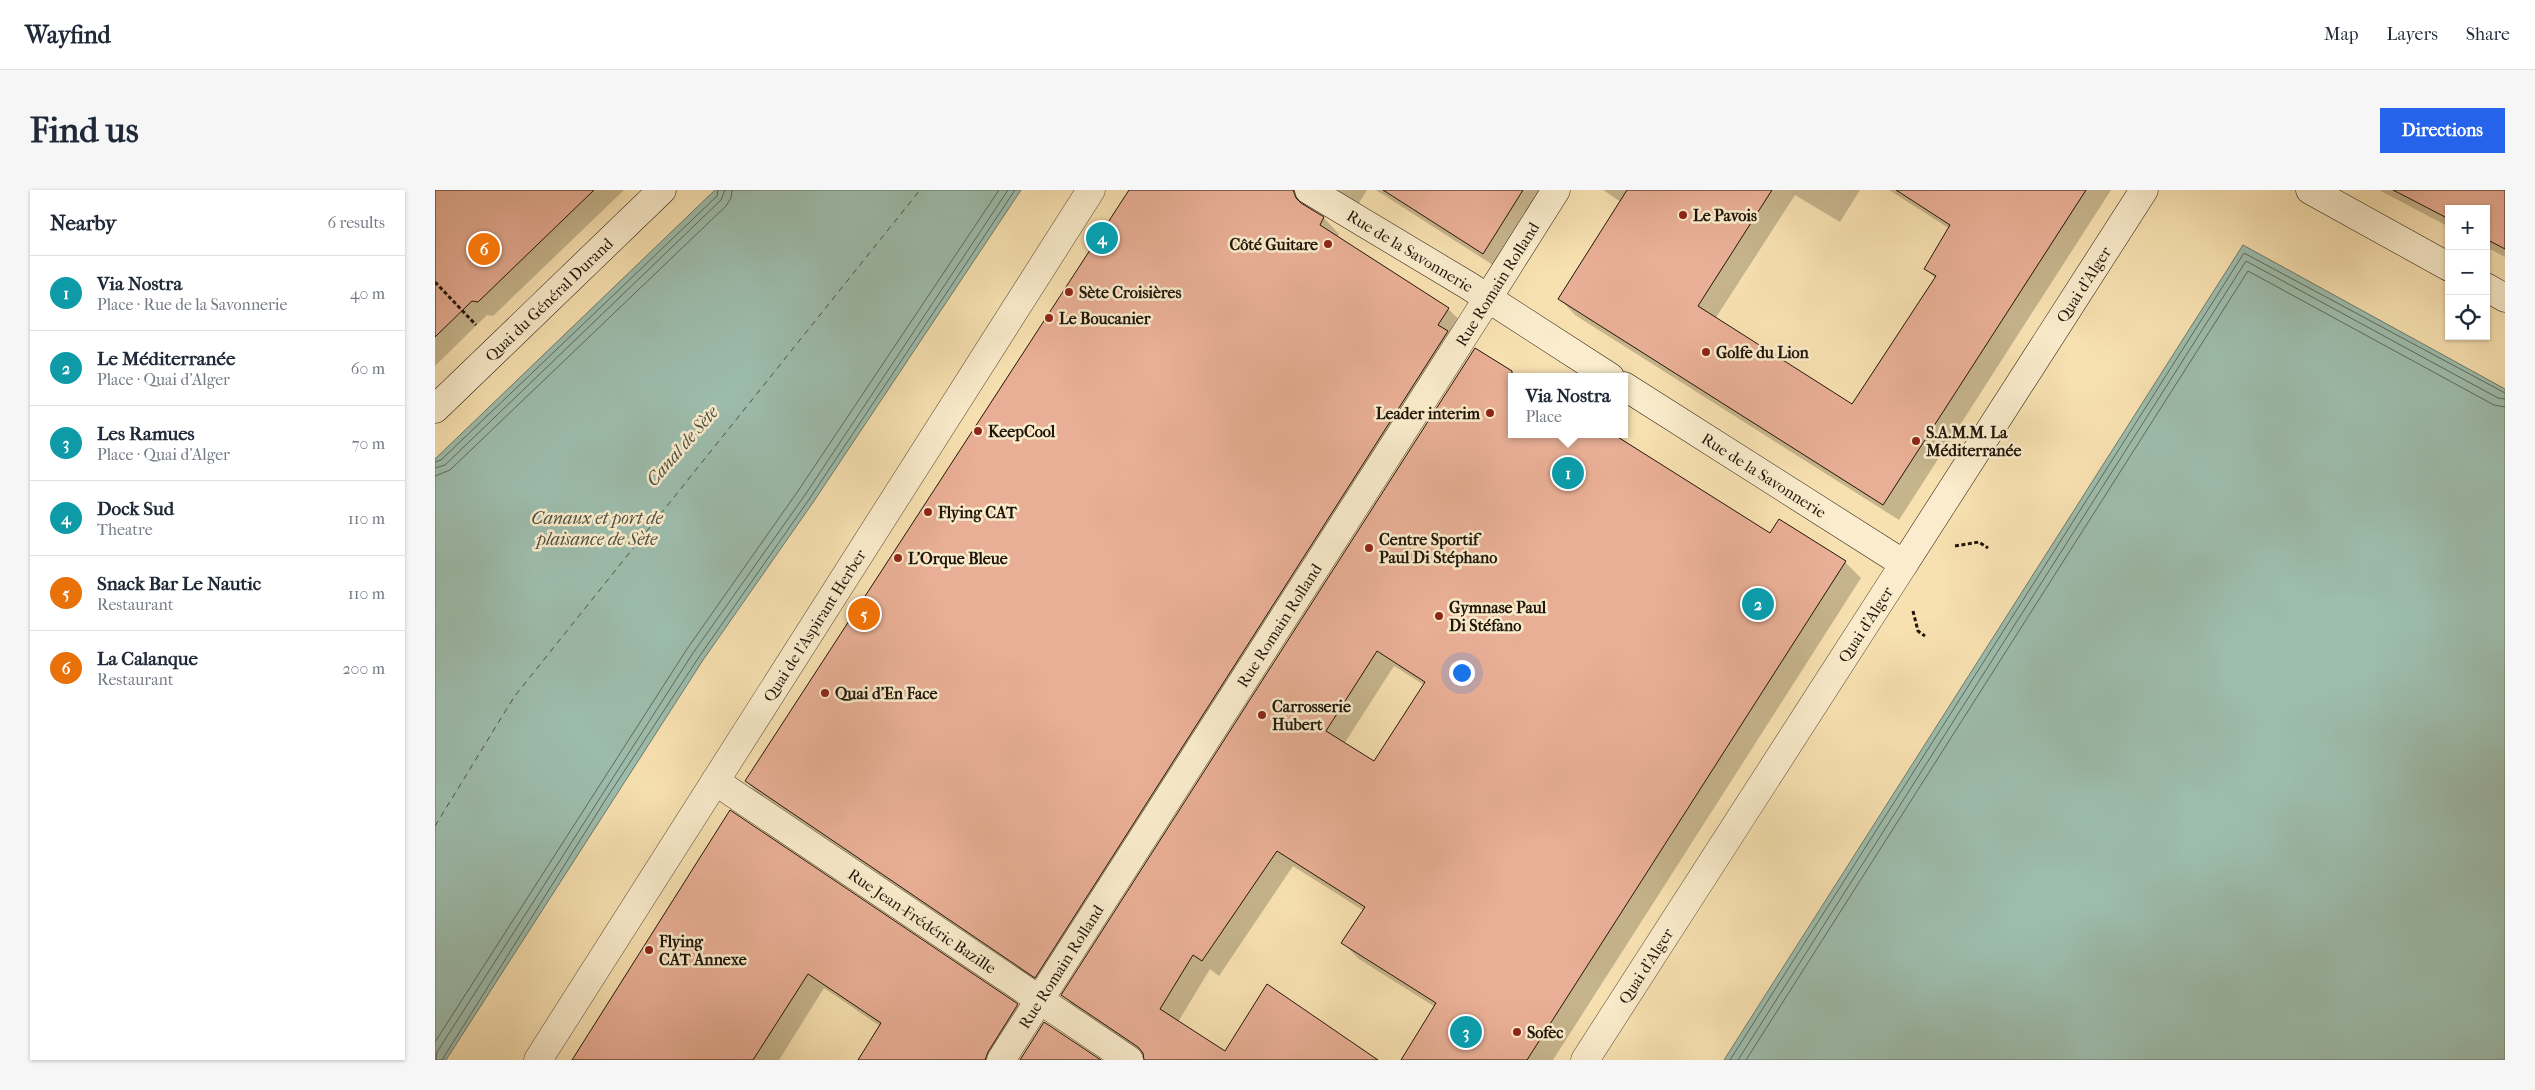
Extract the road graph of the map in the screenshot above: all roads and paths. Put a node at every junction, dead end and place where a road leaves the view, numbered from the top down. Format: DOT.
graph roads {
  1 [pos="662,190"];
  2 [pos="1091,190"];
  3 [pos="1309,190"];
  4 [pos="1556,190"];
  5 [pos="2143,190"];
  6 [pos="2311,190"];
  7 [pos="2445,265"];
  8 [pos="435,282"];
  9 [pos="2490,290"];
  10 [pos="1488,298"];
  11 [pos="2505,298"];
  12 [pos="499,348"];
  13 [pos="1604,373"];
  14 [pos="1628,389"];
  15 [pos="435,409"];
  16 [pos="1949,547"];
  17 [pos="1988,548"];
  18 [pos="1904,564"];
  19 [pos="1911,603"];
  20 [pos="1925,636"];
  21 [pos="715,781"];
  22 [pos="1039,1001"];
  23 [pos="538,1060"];
  24 [pos="1001,1060"];
  25 [pos="1129,1060"];
  26 [pos="1585,1060"];
  1 -- 12 [label="street, Quai du Général Durand"];
  2 -- 21 [label="street, Quai de l'Aspirant Herber"];
  3 -- 10 [label="street, Rue de la Savonnerie"];
  4 -- 10 [label="street, Rue Romain Rolland"];
  5 -- 18 [label="street, Quai d'Alger"];
  6 -- 7 [label="street"];
  8 -- 12 [label="path"];
  9 -- 11 [label="street"];
  10 -- 13 [label="street, Rue de la Savonnerie"];
  10 -- 22 [label="street, Rue Romain Rolland"];
  12 -- 15 [label="street, Quai du Général Durand"];
  14 -- 18 [label="street, Rue de la Savonnerie"];
  16 -- 17 [label="path"];
  18 -- 26 [label="street, Quai d'Alger"];
  19 -- 20 [label="path"];
  21 -- 22 [label="street, Rue Jean-Frédéric Bazille"];
  21 -- 23 [label="street, Quai de l'Aspirant Herber"];
  22 -- 24 [label="street, Rue Romain Rolland"];
  22 -- 25 [label="street, Rue Jean-Frédéric Bazille"];
}
